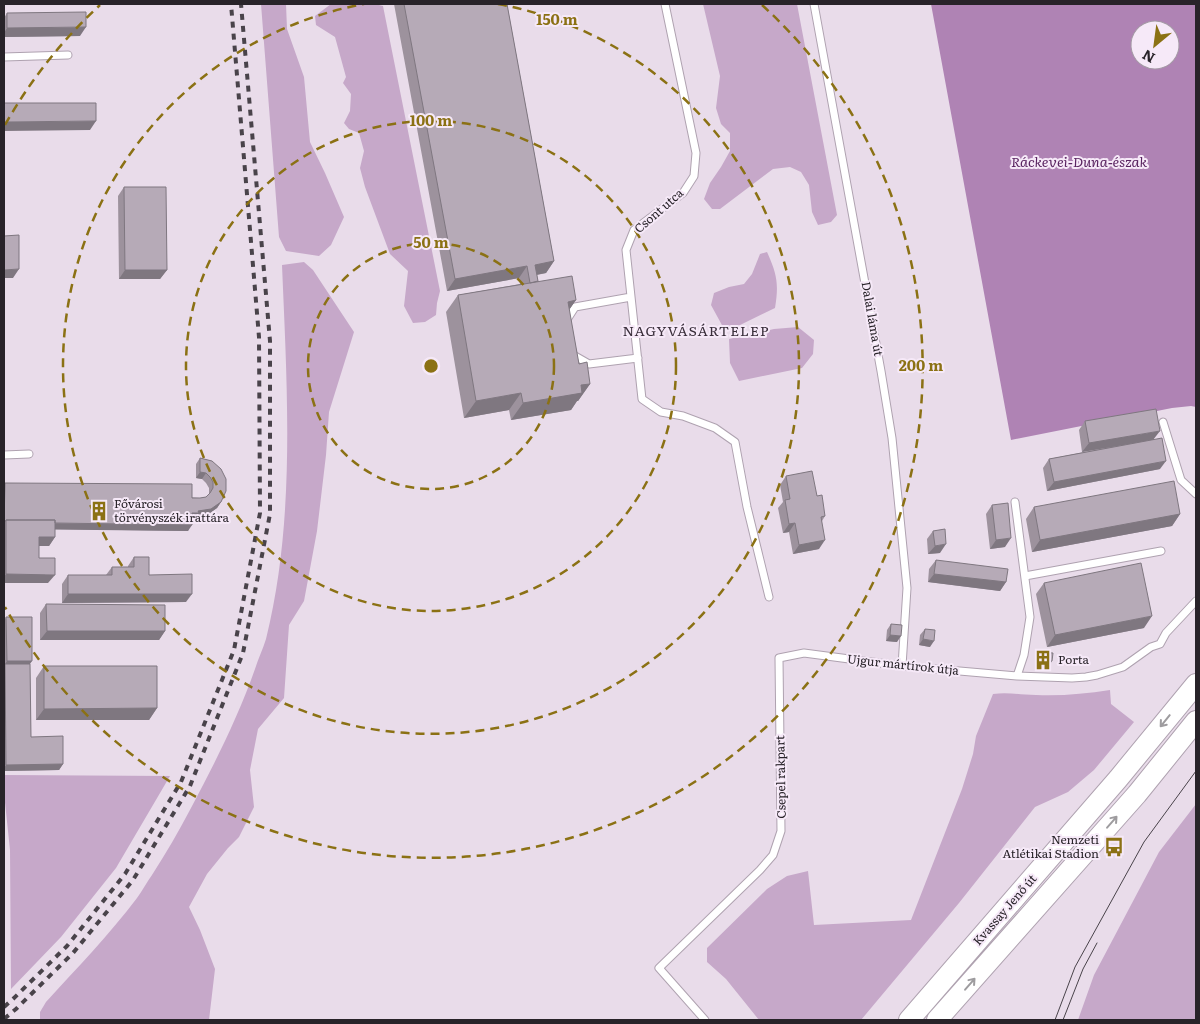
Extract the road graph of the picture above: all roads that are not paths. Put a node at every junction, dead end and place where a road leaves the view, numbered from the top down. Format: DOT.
graph roads {
  1 [pos="665,4"];
  2 [pos="814,4"];
  3 [pos="68,55"];
  4 [pos="4,57"];
  5 [pos="631,297"];
  6 [pos="564,330"];
  7 [pos="568,348"];
  8 [pos="638,358"];
  9 [pos="1163,422"];
  10 [pos="29,454"];
  11 [pos="4,455"];
  12 [pos="1196,494"];
  13 [pos="1015,502"];
  14 [pos="1161,551"];
  15 [pos="1025,576"];
  16 [pos="770,597"];
  17 [pos="1196,601"];
  18 [pos="779,658"];
  19 [pos="902,666"];
  20 [pos="1017,676"];
  21 [pos="1196,684"];
  22 [pos="1196,721"];
  23 [pos="705,1020"];
  24 [pos="908,1020"];
  25 [pos="937,1020"];
  1 -- 5 [label="lane, Csont utca"];
  2 -- 19 [label="lane, Dalai láma út"];
  3 -- 4 [label="lane"];
  5 -- 6 [label="lane"];
  5 -- 8 [label="lane, Csont utca"];
  7 -- 8 [label="lane"];
  8 -- 16 [label="lane, Csont utca"];
  9 -- 12 [label="lane"];
  10 -- 11 [label="lane"];
  13 -- 15 [label="lane"];
  14 -- 15 [label="lane"];
  15 -- 20 [label="lane"];
  17 -- 20 [label="lane, Ujgur mártírok útja"];
  18 -- 19 [label="lane, Ujgur mártírok útja"];
  18 -- 23 [label="lane, Csepel rakpart"];
  19 -- 20 [label="lane, Ujgur mártírok útja"];
  21 -- 24 [label="main road, Kvassay Jenő út, one-way"];
  25 -- 22 [label="main road, Kvassay Jenő út, one-way"];
}
